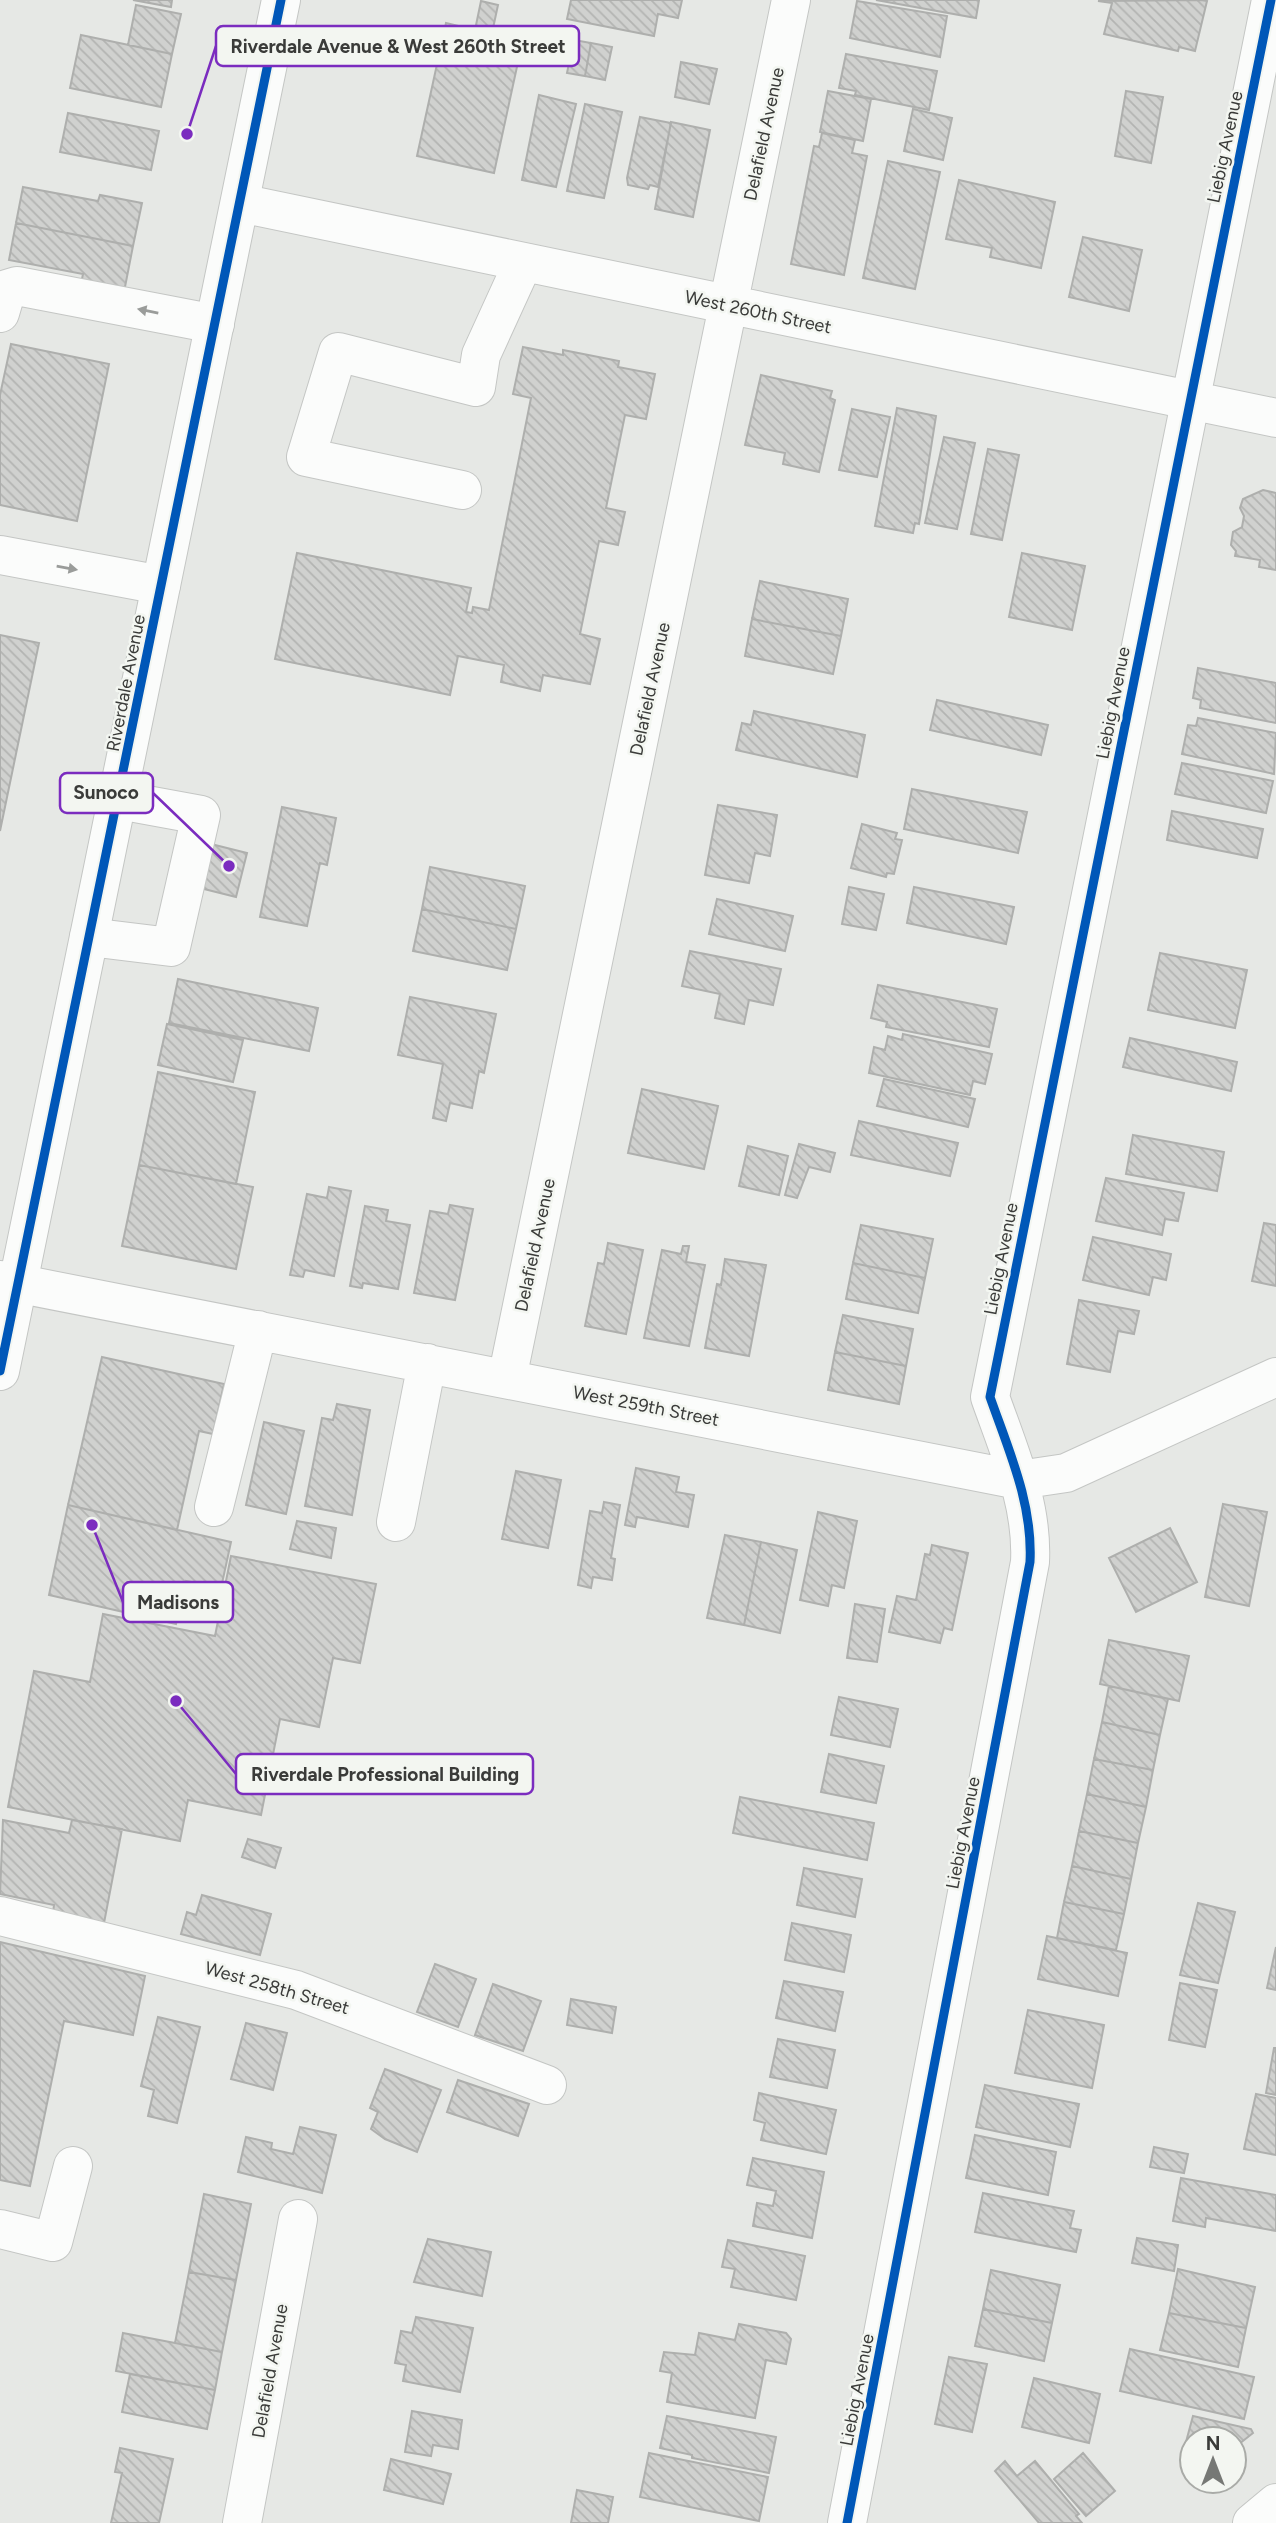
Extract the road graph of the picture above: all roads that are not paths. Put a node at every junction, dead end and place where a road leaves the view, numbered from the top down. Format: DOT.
graph roads {
  1 [pos="281,0"];
  2 [pos="791,0"];
  3 [pos="1271,0"];
  4 [pos="240,203"];
  5 [pos="523,263"];
  6 [pos="729,307"];
  7 [pos="0,313"];
  8 [pos="215,324"];
  9 [pos="1189,401"];
  10 [pos="1276,418"];
  11 [pos="462,490"];
  12 [pos="0,555"];
  13 [pos="162,585"];
  14 [pos="119,800"];
  15 [pos="89,937"];
  16 [pos="9,1281"];
  17 [pos="258,1330"];
  18 [pos="427,1363"];
  19 [pos="0,1371"];
  20 [pos="1276,1377"];
  21 [pos="508,1378"];
  22 [pos="1020,1480"];
  23 [pos="214,1507"];
  24 [pos="396,1522"];
  25 [pos="0,1916"];
  26 [pos="547,2085"];
  27 [pos="73,2166"];
  28 [pos="298,2219"];
  29 [pos="0,2229"];
  30 [pos="1276,2503"];
  31 [pos="242,2523"];
  32 [pos="847,2523"];
  33 [pos="1252,2523"];
  1 -- 4 [label="street, Riverdale Avenue"];
  2 -- 6 [label="street, Delafield Avenue"];
  3 -- 9 [label="street, Liebig Avenue"];
  4 -- 5 [label="street, West 260th Street"];
  4 -- 8 [label="street, Riverdale Avenue"];
  5 -- 6 [label="street, West 260th Street"];
  5 -- 11 [label="street"];
  6 -- 9 [label="street, West 260th Street"];
  6 -- 21 [label="street, Delafield Avenue"];
  8 -- 7 [label="street, one-way"];
  8 -- 13 [label="street, Riverdale Avenue"];
  9 -- 10 [label="street, West 260th Street"];
  9 -- 22 [label="street, Liebig Avenue"];
  12 -- 13 [label="street, one-way"];
  13 -- 14 [label="street, Riverdale Avenue"];
  14 -- 15 [label="street, Riverdale Avenue"];
  14 -- 15 [label="street"];
  15 -- 16 [label="street, Riverdale Avenue"];
  16 -- 17 [label="street, West 259th Street"];
  16 -- 19 [label="street, Riverdale Avenue"];
  17 -- 18 [label="street, West 259th Street"];
  17 -- 23 [label="street"];
  18 -- 21 [label="street, West 259th Street"];
  18 -- 24 [label="street"];
  20 -- 22 [label="street, West 259th Street"];
  21 -- 22 [label="street, West 259th Street"];
  22 -- 32 [label="street, Liebig Avenue"];
  25 -- 26 [label="street, West 258th Street"];
  27 -- 29 [label="street"];
  28 -- 31 [label="street, Delafield Avenue"];
  30 -- 33 [label="street"];
}
